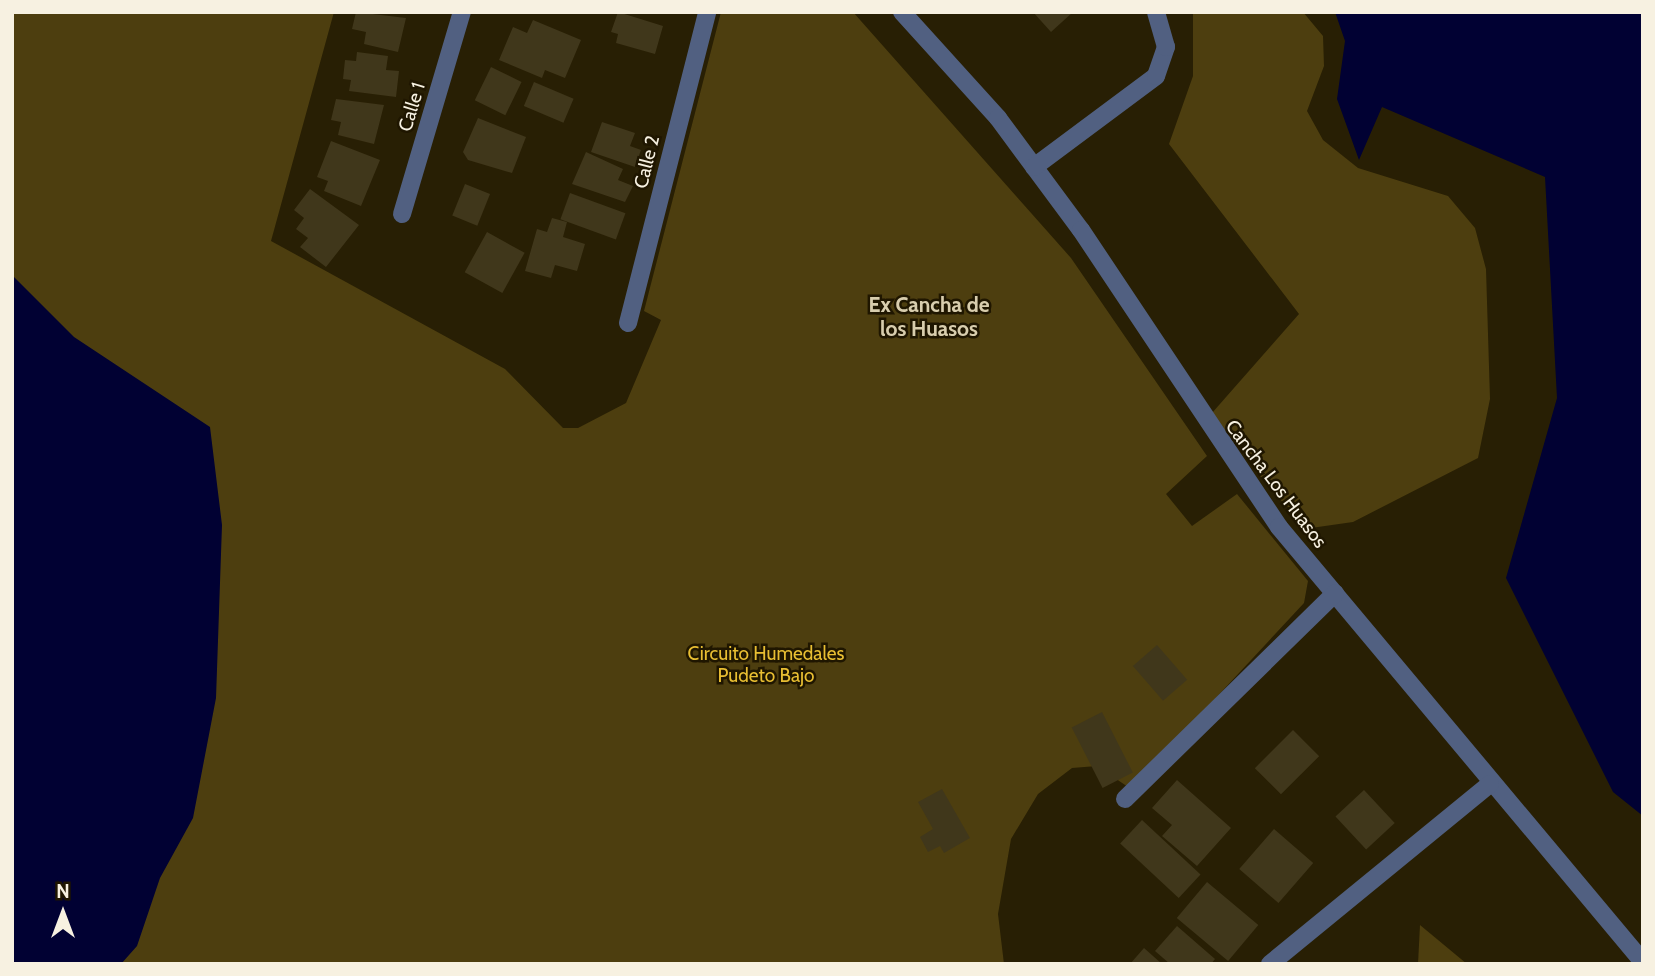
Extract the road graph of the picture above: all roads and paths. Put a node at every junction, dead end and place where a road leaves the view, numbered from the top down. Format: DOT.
graph roads {
  1 [pos="462,12"];
  2 [pos="707,12"];
  3 [pos="902,12"];
  4 [pos="1156,12"];
  5 [pos="1034,167"];
  6 [pos="402,214"];
  7 [pos="628,323"];
  8 [pos="1335,593"];
  9 [pos="1490,784"];
  10 [pos="1125,799"];
  11 [pos="1643,962"];
  12 [pos="1270,964"];
  1 -- 6 [label="street, Calle 1"];
  2 -- 7 [label="street, Calle 2"];
  3 -- 5 [label="street, Cancha Los Huasos"];
  4 -- 5 [label="street"];
  5 -- 8 [label="street, Cancha Los Huasos"];
  8 -- 9 [label="street, Cancha Los Huasos"];
  8 -- 10 [label="street"];
  9 -- 11 [label="street, Cancha Los Huasos"];
  9 -- 12 [label="street"];
}
